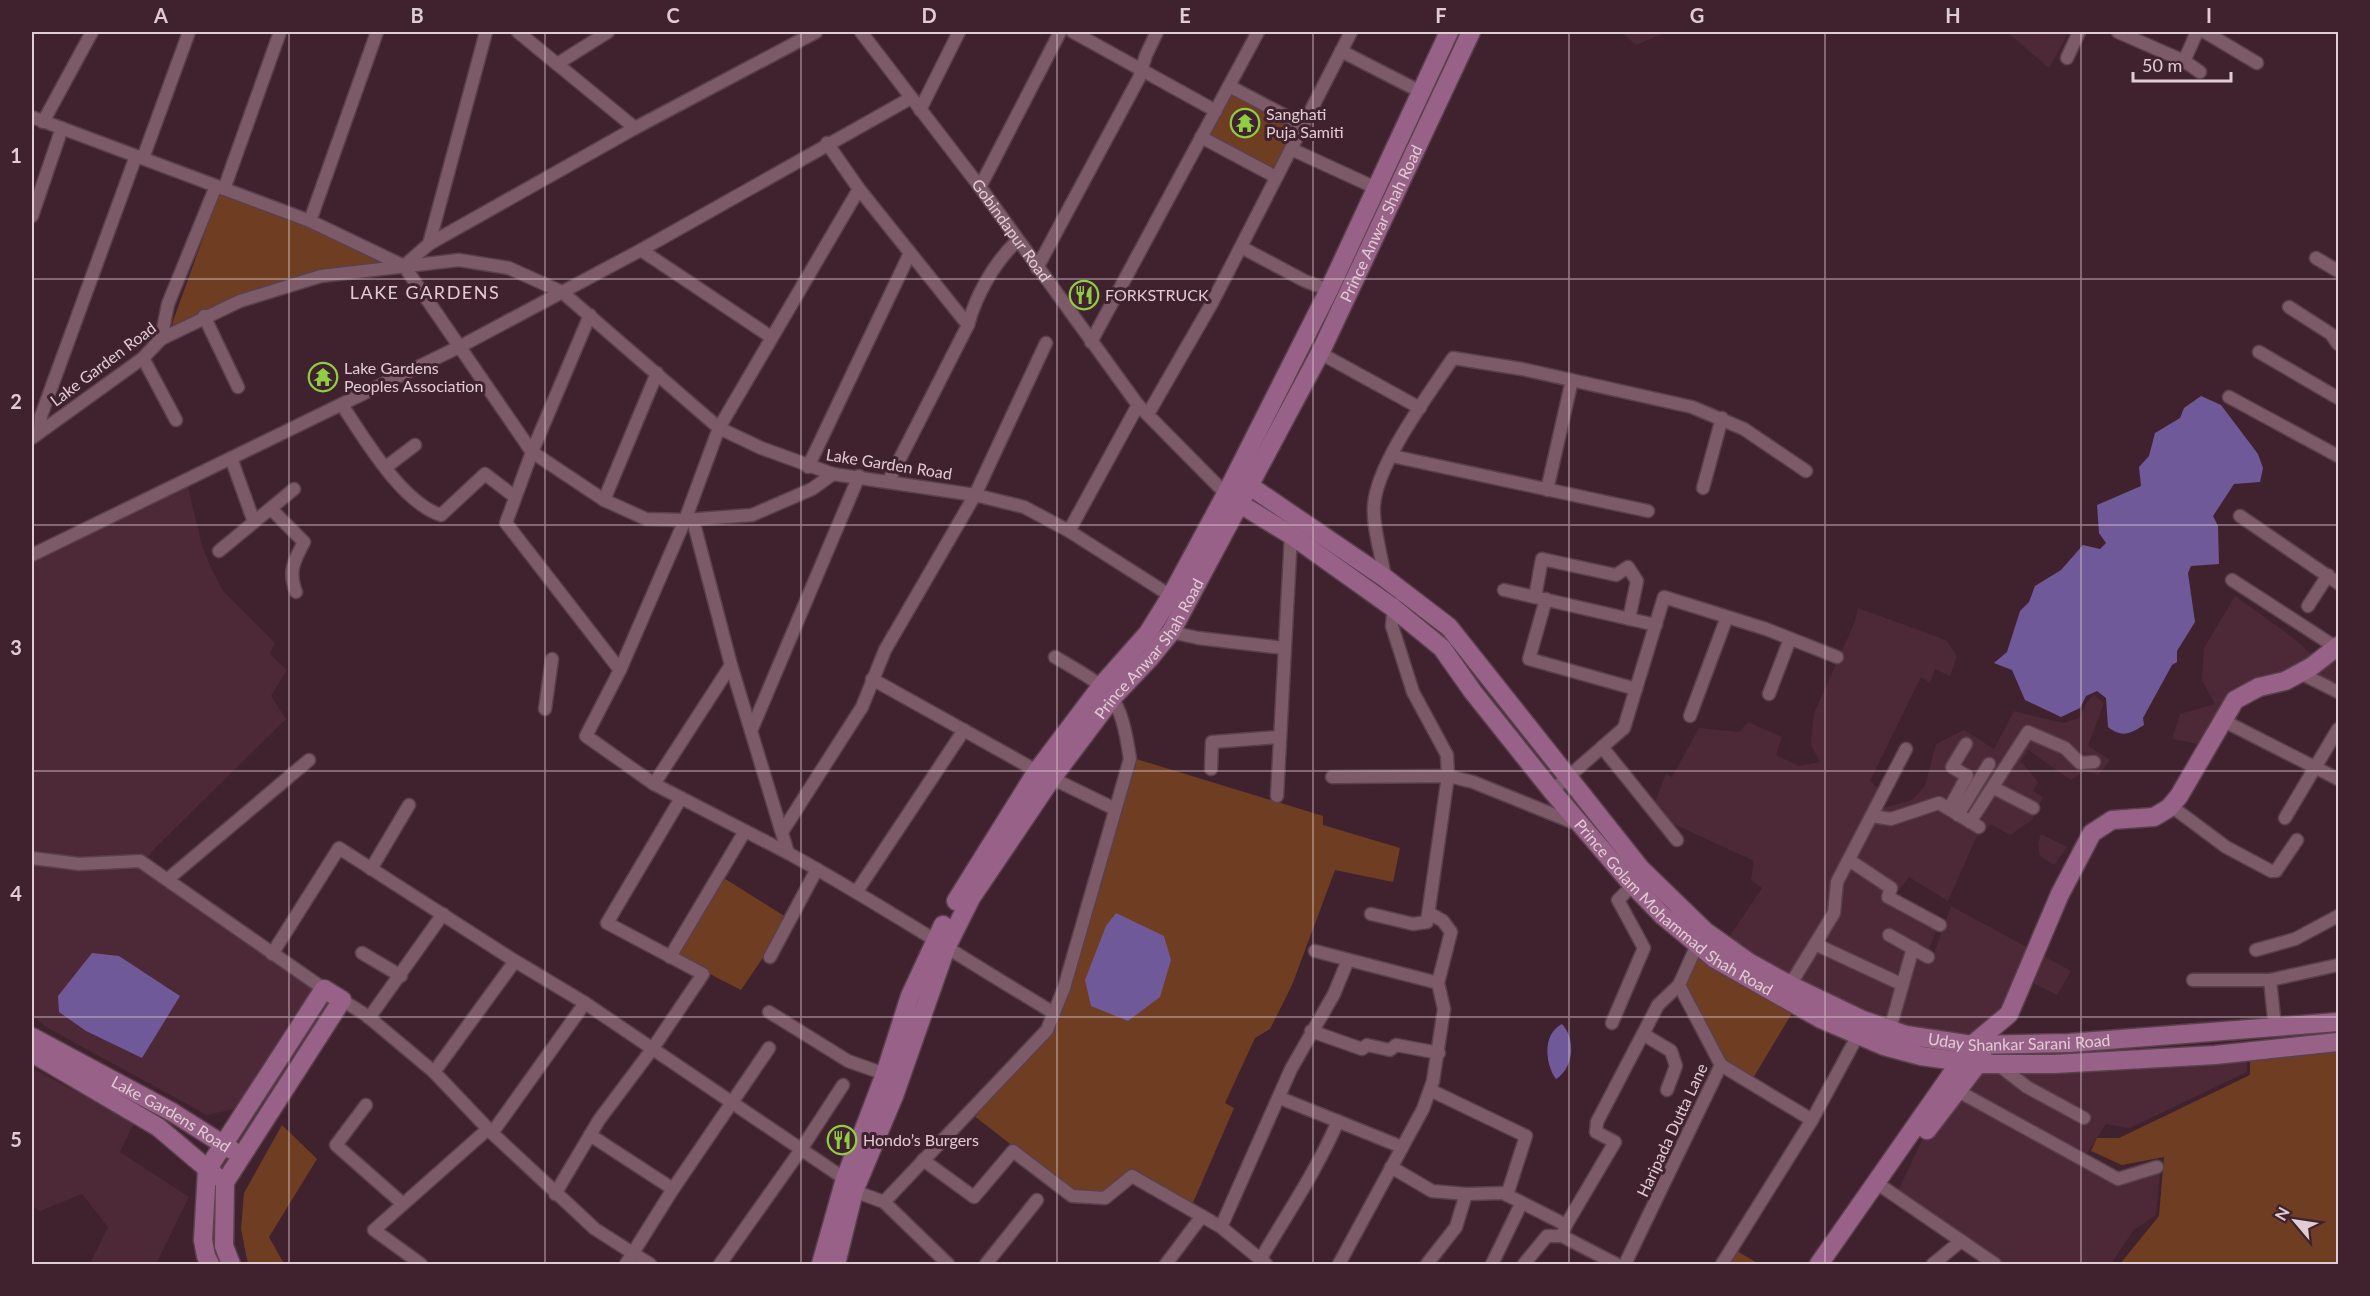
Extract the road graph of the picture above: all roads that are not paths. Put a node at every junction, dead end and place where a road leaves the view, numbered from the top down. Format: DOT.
graph roads {
  1 [pos="92,32"];
  2 [pos="189,32"];
  3 [pos="280,32"];
  4 [pos="377,32"];
  5 [pos="486,32"];
  6 [pos="518,32"];
  7 [pos="608,32"];
  8 [pos="816,32"];
  9 [pos="861,32"];
  10 [pos="959,32"];
  11 [pos="1060,32"];
  12 [pos="1073,32"];
  13 [pos="1157,32"];
  14 [pos="1258,32"];
  15 [pos="1351,32"];
  16 [pos="1449,32"];
  17 [pos="1471,32"];
  18 [pos="2079,32"];
  19 [pos="2118,32"];
  20 [pos="2197,32"];
  21 [pos="2205,32"];
  22 [pos="1341,51"];
  23 [pos="2067,58"];
  24 [pos="2184,61"];
  25 [pos="2257,63"];
  26 [pos="557,64"];
  27 [pos="1142,68"];
  28 [pos="2200,72"];
  29 [pos="1229,86"];
  30 [pos="1421,92"];
  31 [pos="911,98"];
  32 [pos="920,110"];
  33 [pos="1215,111"];
  34 [pos="37,119"];
  35 [pos="1303,125"];
  36 [pos="62,128"];
  37 [pos="635,128"];
  38 [pos="1201,137"];
  39 [pos="827,143"];
  40 [pos="1291,149"];
  41 [pos="140,157"];
  42 [pos="1276,177"];
  43 [pos="980,187"];
  44 [pos="220,188"];
  45 [pos="1376,188"];
  46 [pos="859,189"];
  47 [pos="32,216"];
  48 [pos="310,221"];
  49 [pos="1358,228"];
  50 [pos="1376,236"];
  51 [pos="1017,241"];
  52 [pos="429,244"];
  53 [pos="1241,247"];
  54 [pos="641,250"];
  55 [pos="910,253"];
  56 [pos="2316,258"];
  57 [pos="404,266"];
  58 [pos="1037,268"];
  59 [pos="2338,271"];
  60 [pos="1329,290"];
  61 [pos="562,292"];
  62 [pos="2289,307"];
  63 [pos="590,315"];
  64 [pos="204,316"];
  65 [pos="968,326"];
  66 [pos="771,337"];
  67 [pos="161,339"];
  68 [pos="1090,342"];
  69 [pos="1046,343"];
  70 [pos="2338,344"];
  71 [pos="461,346"];
  72 [pos="2259,352"];
  73 [pos="1320,353"];
  74 [pos="143,358"];
  75 [pos="657,373"];
  76 [pos="1572,380"];
  77 [pos="238,387"];
  78 [pos="2229,396"];
  79 [pos="2338,398"];
  80 [pos="342,405"];
  81 [pos="1138,405"];
  82 [pos="1420,408"];
  83 [pos="1148,414"];
  84 [pos="1722,418"];
  85 [pos="176,420"];
  86 [pos="719,428"];
  87 [pos="36,435"];
  88 [pos="415,445"];
  89 [pos="532,452"];
  90 [pos="1392,456"];
  91 [pos="2338,456"];
  92 [pos="231,458"];
  93 [pos="386,467"];
  94 [pos="808,467"];
  95 [pos="1806,471"];
  96 [pos="833,474"];
  97 [pos="1234,475"];
  98 [pos="859,476"];
  99 [pos="888,482"];
  100 [pos="1250,486"];
  101 [pos="1702,488"];
  102 [pos="294,489"];
  103 [pos="1547,490"];
  104 [pos="975,495"];
  105 [pos="515,497"];
  106 [pos="1233,499"];
  107 [pos="604,500"];
  108 [pos="271,509"];
  109 [pos="1647,511"];
  110 [pos="2240,516"];
  111 [pos="689,520"];
  112 [pos="254,522"];
  113 [pos="1069,531"];
  114 [pos="1291,535"];
  115 [pos="219,551"];
  116 [pos="32,555"];
  117 [pos="2328,575"];
  118 [pos="1385,578"];
  119 [pos="2232,580"];
  120 [pos="2338,584"];
  121 [pos="1504,590"];
  122 [pos="296,592"];
  123 [pos="1171,596"];
  124 [pos="1541,598"];
  125 [pos="1397,600"];
  126 [pos="2308,606"];
  127 [pos="1726,617"];
  128 [pos="1629,619"];
  129 [pos="1656,626"];
  130 [pos="1171,632"];
  131 [pos="1790,639"];
  132 [pos="2338,647"];
  133 [pos="1284,648"];
  134 [pos="1055,657"];
  135 [pos="1837,657"];
  136 [pos="552,659"];
  137 [pos="731,665"];
  138 [pos="620,670"];
  139 [pos="2301,673"];
  140 [pos="872,679"];
  141 [pos="1636,689"];
  142 [pos="1107,691"];
  143 [pos="2338,692"];
  144 [pos="1769,694"];
  145 [pos="545,709"];
  146 [pos="1690,716"];
  147 [pos="2222,720"];
  148 [pos="2338,729"];
  149 [pos="964,730"];
  150 [pos="751,731"];
  151 [pos="1279,737"];
  152 [pos="1966,744"];
  153 [pos="1602,747"];
  154 [pos="1906,749"];
  155 [pos="309,760"];
  156 [pos="2094,762"];
  157 [pos="1989,764"];
  158 [pos="2318,767"];
  159 [pos="1211,769"];
  160 [pos="1044,774"];
  161 [pos="1448,776"];
  162 [pos="1332,777"];
  163 [pos="1567,778"];
  164 [pos="2338,779"];
  165 [pos="654,784"];
  166 [pos="1994,788"];
  167 [pos="1552,791"];
  168 [pos="1277,796"];
  169 [pos="681,798"];
  170 [pos="409,805"];
  171 [pos="2170,806"];
  172 [pos="1115,808"];
  173 [pos="2032,808"];
  174 [pos="1953,812"];
  175 [pos="1872,816"];
  176 [pos="2285,818"];
  177 [pos="1582,826"];
  178 [pos="745,831"];
  179 [pos="782,832"];
  180 [pos="1677,840"];
  181 [pos="2297,840"];
  182 [pos="788,853"];
  183 [pos="32,858"];
  184 [pos="1849,860"];
  185 [pos="371,869"];
  186 [pos="817,869"];
  187 [pos="168,879"];
  188 [pos="1633,885"];
  189 [pos="857,891"];
  190 [pos="1429,913"];
  191 [pos="443,914"];
  192 [pos="1371,914"];
  193 [pos="2338,916"];
  194 [pos="1940,925"];
  195 [pos="1889,935"];
  196 [pos="941,945"];
  197 [pos="1696,945"];
  198 [pos="1815,945"];
  199 [pos="1913,948"];
  200 [pos="2256,950"];
  201 [pos="1315,951"];
  202 [pos="362,953"];
  203 [pos="272,954"];
  204 [pos="670,957"];
  205 [pos="770,957"];
  206 [pos="1928,957"];
  207 [pos="1348,960"];
  208 [pos="514,961"];
  209 [pos="2338,965"];
  210 [pos="401,976"];
  211 [pos="2193,980"];
  212 [pos="2270,980"];
  213 [pos="1438,983"];
  214 [pos="1901,984"];
  215 [pos="1790,985"];
  216 [pos="1679,986"];
  217 [pos="324,989"];
  218 [pos="342,1000"];
  219 [pos="585,1003"];
  220 [pos="769,1012"];
  221 [pos="1054,1013"];
  222 [pos="2009,1014"];
  223 [pos="369,1018"];
  224 [pos="2338,1022"];
  225 [pos="1612,1023"];
  226 [pos="2274,1027"];
  227 [pos="1890,1029"];
  228 [pos="1311,1031"];
  229 [pos="1643,1034"];
  230 [pos="1858,1035"];
  231 [pos="32,1037"];
  232 [pos="2338,1042"];
  233 [pos="1972,1045"];
  234 [pos="1992,1045"];
  235 [pos="653,1048"];
  236 [pos="769,1048"];
  237 [pos="32,1053"];
  238 [pos="1439,1053"];
  239 [pos="1969,1063"];
  240 [pos="1996,1064"];
  241 [pos="1721,1065"];
  242 [pos="434,1072"];
  243 [pos="885,1074"];
  244 [pos="843,1085"];
  245 [pos="1430,1090"];
  246 [pos="1667,1090"];
  247 [pos="1958,1091"];
  248 [pos="1280,1098"];
  249 [pos="732,1104"];
  250 [pos="366,1105"];
  251 [pos="2084,1118"];
  252 [pos="1812,1120"];
  253 [pos="1338,1121"];
  254 [pos="490,1131"];
  255 [pos="590,1135"];
  256 [pos="222,1144"];
  257 [pos="1402,1147"];
  258 [pos="800,1151"];
  259 [pos="241,1155"];
  260 [pos="923,1160"];
  261 [pos="1391,1167"];
  262 [pos="2157,1167"];
  263 [pos="207,1170"];
  264 [pos="225,1182"];
  265 [pos="849,1185"];
  266 [pos="1884,1188"];
  267 [pos="673,1189"];
  268 [pos="555,1194"];
  269 [pos="1466,1194"];
  270 [pos="1507,1196"];
  271 [pos="1036,1200"];
  272 [pos="884,1202"];
  273 [pos="403,1204"];
  274 [pos="1521,1204"];
  275 [pos="1203,1216"];
  276 [pos="1221,1227"];
  277 [pos="1564,1231"];
  278 [pos="1961,1241"];
  279 [pos="630,1259"];
  280 [pos="1259,1259"];
  281 [pos="825,1263"];
  282 [pos="210,1264"];
  283 [pos="231,1264"];
  284 [pos="421,1264"];
  285 [pos="650,1264"];
  286 [pos="720,1264"];
  287 [pos="948,1264"];
  288 [pos="986,1264"];
  289 [pos="1166,1264"];
  290 [pos="1244,1264"];
  291 [pos="1339,1264"];
  292 [pos="1427,1264"];
  293 [pos="1492,1264"];
  294 [pos="1524,1264"];
  295 [pos="1616,1264"];
  296 [pos="1625,1264"];
  297 [pos="1722,1264"];
  298 [pos="1819,1264"];
  299 [pos="1832,1264"];
  300 [pos="1933,1264"];
  301 [pos="1995,1264"];
  1 -- 34 [label="street"];
  2 -- 41 [label="street"];
  3 -- 44 [label="street"];
  4 -- 48 [label="street"];
  5 -- 52 [label="street"];
  6 -- 26 [label="street"];
  7 -- 26 [label="street"];
  8 -- 37 [label="street"];
  9 -- 31 [label="street, Gobindapur Road"];
  10 -- 32 [label="street"];
  11 -- 43 [label="street"];
  12 -- 27 [label="street"];
  13 -- 27 [label="street"];
  14 -- 29 [label="street"];
  15 -- 22 [label="street"];
  16 -- 30 [label="street, Prince Anwar Shah Road"];
  17 -- 50 [label="street, Prince Anwar Shah Road"];
  18 -- 23 [label="street"];
  19 -- 24 [label="street"];
  20 -- 24 [label="street"];
  21 -- 25 [label="street"];
  22 -- 30 [label="street"];
  22 -- 35 [label="street"];
  24 -- 28 [label="street"];
  26 -- 37 [label="street"];
  27 -- 33 [label="street"];
  27 -- 58 [label="street"];
  29 -- 33 [label="street"];
  29 -- 35 [label="street"];
  30 -- 45 [label="street, Prince Anwar Shah Road"];
  31 -- 32 [label="street, Gobindapur Road"];
  31 -- 39 [label="street"];
  32 -- 43 [label="street, Gobindapur Road"];
  33 -- 38 [label="street"];
  34 -- 36 [label="street"];
  35 -- 40 [label="street"];
  36 -- 41 [label="street"];
  36 -- 47 [label="street"];
  37 -- 52 [label="street"];
  38 -- 42 [label="street"];
  38 -- 68 [label="street"];
  39 -- 46 [label="street"];
  39 -- 54 [label="street"];
  40 -- 42 [label="street"];
  40 -- 45 [label="street"];
  41 -- 44 [label="street"];
  41 -- 87 [label="street"];
  42 -- 53 [label="street"];
  43 -- 51 [label="street, Gobindapur Road"];
  44 -- 48 [label="street"];
  44 -- 67 [label="street"];
  45 -- 49 [label="street, Prince Anwar Shah Road"];
  46 -- 55 [label="street"];
  46 -- 66 [label="street"];
  48 -- 57 [label="street"];
  49 -- 50 [label="street"];
  49 -- 60 [label="street, Prince Anwar Shah Road"];
  50 -- 73 [label="street, Prince Anwar Shah Road"];
  51 -- 58 [label="street, Gobindapur Road"];
  51 -- 65 [label="street"];
  52 -- 57 [label="street"];
  53 -- 60 [label="street"];
  53 -- 83 [label="street"];
  54 -- 61 [label="street"];
  54 -- 66 [label="street"];
  55 -- 65 [label="street"];
  55 -- 94 [label="street"];
  56 -- 59 [label="street"];
  57 -- 61 [label="street, Lake Garden Road"];
  57 -- 64 [label="street, Lake Garden Road"];
  57 -- 71 [label="street"];
  58 -- 68 [label="street, Gobindapur Road"];
  60 -- 97 [label="street, Prince Anwar Shah Road"];
  61 -- 63 [label="street, Lake Garden Road"];
  61 -- 71 [label="street"];
  62 -- 70 [label="street"];
  63 -- 75 [label="street, Lake Garden Road"];
  63 -- 89 [label="street"];
  64 -- 67 [label="street, Lake Garden Road"];
  64 -- 77 [label="street"];
  65 -- 99 [label="street"];
  66 -- 86 [label="street"];
  67 -- 74 [label="street, Lake Garden Road"];
  68 -- 81 [label="street, Gobindapur Road"];
  69 -- 104 [label="street"];
  71 -- 80 [label="street"];
  71 -- 89 [label="street"];
  72 -- 79 [label="street"];
  73 -- 82 [label="street"];
  73 -- 100 [label="street, Prince Anwar Shah Road"];
  74 -- 85 [label="street"];
  74 -- 87 [label="street, Lake Garden Road"];
  75 -- 86 [label="street, Lake Garden Road"];
  75 -- 107 [label="street"];
  76 -- 82 [label="street"];
  76 -- 84 [label="street"];
  76 -- 103 [label="street"];
  78 -- 91 [label="street"];
  80 -- 92 [label="street"];
  80 -- 93 [label="street"];
  81 -- 83 [label="street, Gobindapur Road"];
  81 -- 113 [label="street"];
  82 -- 90 [label="street"];
  83 -- 106 [label="street, Gobindapur Road"];
  84 -- 95 [label="street"];
  84 -- 101 [label="street"];
  86 -- 94 [label="street, Lake Garden Road"];
  86 -- 111 [label="street"];
  88 -- 93 [label="street"];
  89 -- 105 [label="street"];
  89 -- 107 [label="street"];
  90 -- 103 [label="street"];
  90 -- 118 [label="street"];
  92 -- 112 [label="street"];
  92 -- 116 [label="street"];
  93 -- 105 [label="street"];
  94 -- 96 [label="street, Lake Garden Road"];
  96 -- 98 [label="street, Lake Garden Road"];
  96 -- 111 [label="street"];
  97 -- 100 [label="street"];
  97 -- 106 [label="street, Prince Anwar Shah Road"];
  98 -- 99 [label="street, Lake Garden Road"];
  98 -- 150 [label="street"];
  99 -- 104 [label="street, Lake Garden Road"];
  100 -- 106 [label="street, Prince Anwar Shah Road"];
  100 -- 118 [label="street"];
  102 -- 108 [label="street"];
  103 -- 109 [label="street"];
  104 -- 113 [label="street, Lake Garden Road"];
  104 -- 140 [label="street"];
  105 -- 138 [label="street"];
  106 -- 114 [label="street, Prince Golam Mohammad Shah Road"];
  106 -- 123 [label="street, Prince Anwar Shah Road"];
  106 -- 130 [label="street, Prince Anwar Shah Road"];
  107 -- 111 [label="street"];
  108 -- 112 [label="street"];
  108 -- 122 [label="street"];
  110 -- 117 [label="street"];
  111 -- 137 [label="street"];
  111 -- 138 [label="street"];
  112 -- 115 [label="street"];
  113 -- 123 [label="street, Lake Garden Road"];
  114 -- 125 [label="street, Prince Golam Mohammad Shah Road"];
  114 -- 133 [label="street"];
  117 -- 120 [label="street"];
  117 -- 126 [label="street"];
  118 -- 125 [label="street"];
  119 -- 132 [label="street"];
  121 -- 124 [label="street"];
  123 -- 142 [label="street, Prince Anwar Shah Road"];
  124 -- 128 [label="street"];
  124 -- 128 [label="street"];
  124 -- 141 [label="street"];
  125 -- 161 [label="street"];
  125 -- 163 [label="street, Uday Shankar Sarani Road"];
  125 -- 167 [label="street, Prince Golam Mohammad Shah Road"];
  127 -- 129 [label="street"];
  127 -- 131 [label="street"];
  127 -- 146 [label="street"];
  128 -- 129 [label="street"];
  129 -- 141 [label="street"];
  130 -- 133 [label="street"];
  130 -- 142 [label="street, Prince Anwar Shah Road"];
  131 -- 135 [label="street"];
  131 -- 144 [label="street"];
  132 -- 139 [label="street"];
  133 -- 151 [label="street"];
  134 -- 142 [label="street"];
  136 -- 145 [label="street"];
  137 -- 150 [label="street"];
  137 -- 165 [label="street"];
  138 -- 165 [label="street"];
  139 -- 143 [label="street"];
  139 -- 147 [label="street"];
  140 -- 149 [label="street"];
  140 -- 179 [label="street"];
  141 -- 153 [label="street"];
  142 -- 160 [label="street, Prince Anwar Shah Road"];
  142 -- 172 [label="street"];
  147 -- 158 [label="street"];
  147 -- 171 [label="street"];
  148 -- 158 [label="street"];
  149 -- 160 [label="street"];
  149 -- 189 [label="street"];
  150 -- 179 [label="street"];
  151 -- 159 [label="street"];
  151 -- 168 [label="street"];
  152 -- 174 [label="street"];
  153 -- 163 [label="street"];
  153 -- 180 [label="street"];
  154 -- 175 [label="street"];
  155 -- 187 [label="street"];
  156 -- 166 [label="street"];
  157 -- 174 [label="street"];
  158 -- 164 [label="street"];
  158 -- 176 [label="street"];
  160 -- 172 [label="street"];
  160 -- 196 [label="street, Prince Anwar Shah Road"];
  161 -- 162 [label="street"];
  161 -- 177 [label="street"];
  161 -- 190 [label="street"];
  163 -- 167 [label="street"];
  163 -- 215 [label="street, Uday Shankar Sarani Road"];
  165 -- 169 [label="street"];
  166 -- 173 [label="street"];
  166 -- 174 [label="street"];
  167 -- 177 [label="street, Prince Golam Mohammad Shah Road"];
  169 -- 178 [label="street"];
  169 -- 204 [label="street"];
  170 -- 185 [label="street"];
  171 -- 181 [label="street"];
  171 -- 222 [label="street"];
  172 -- 221 [label="street"];
  174 -- 175 [label="street"];
  175 -- 184 [label="street"];
  177 -- 188 [label="street, Prince Golam Mohammad Shah Road"];
  178 -- 182 [label="street"];
  178 -- 204 [label="street"];
  179 -- 182 [label="street"];
  182 -- 186 [label="street"];
  183 -- 187 [label="street"];
  184 -- 194 [label="street"];
  184 -- 198 [label="street"];
  185 -- 191 [label="street"];
  185 -- 203 [label="street"];
  186 -- 189 [label="street"];
  186 -- 205 [label="street"];
  187 -- 203 [label="street"];
  188 -- 197 [label="street, Prince Golam Mohammad Shah Road"];
  188 -- 225 [label="street"];
  189 -- 196 [label="street"];
  190 -- 192 [label="street"];
  190 -- 213 [label="street"];
  191 -- 208 [label="street"];
  191 -- 210 [label="street"];
  193 -- 200 [label="street"];
  195 -- 199 [label="street"];
  196 -- 221 [label="street"];
  196 -- 243 [label="street, Prince Anwar Shah Road"];
  196 -- 265 [label="street, Prince Anwar Shah Road"];
  197 -- 216 [label="street"];
  197 -- 230 [label="street, Prince Golam Mohammad Shah Road"];
  198 -- 214 [label="street"];
  198 -- 215 [label="street"];
  199 -- 206 [label="street"];
  199 -- 214 [label="street"];
  201 -- 207 [label="street"];
  202 -- 210 [label="street"];
  203 -- 217 [label="street"];
  204 -- 235 [label="street"];
  207 -- 213 [label="street"];
  207 -- 228 [label="street"];
  208 -- 219 [label="street"];
  208 -- 242 [label="street"];
  209 -- 212 [label="street"];
  210 -- 223 [label="street"];
  211 -- 212 [label="street"];
  212 -- 226 [label="street"];
  213 -- 238 [label="street"];
  214 -- 227 [label="street"];
  215 -- 227 [label="street, Uday Shankar Sarani Road"];
  216 -- 229 [label="street"];
  216 -- 241 [label="street, Haripada Dutta Lane"];
  217 -- 218 [label="street"];
  217 -- 256 [label="street"];
  218 -- 223 [label="street"];
  218 -- 259 [label="street"];
  219 -- 235 [label="street"];
  219 -- 254 [label="street"];
  220 -- 243 [label="street"];
  221 -- 260 [label="street"];
  222 -- 233 [label="street"];
  222 -- 234 [label="street"];
  223 -- 242 [label="street"];
  224 -- 226 [label="street, Uday Shankar Sarani Road"];
  226 -- 234 [label="street, Uday Shankar Sarani Road"];
  227 -- 233 [label="street, Uday Shankar Sarani Road"];
  228 -- 238 [label="street"];
  228 -- 248 [label="street"];
  229 -- 246 [label="street"];
  229 -- 277 [label="street"];
  230 -- 239 [label="street, Prince Golam Mohammad Shah Road"];
  230 -- 252 [label="street"];
  231 -- 256 [label="street, Lake Gardens Road"];
  232 -- 240 [label="street, Uday Shankar Sarani Road"];
  233 -- 234 [label="street, Uday Shankar Sarani Road"];
  233 -- 239 [label="street"];
  234 -- 239 [label="street"];
  235 -- 249 [label="street"];
  235 -- 255 [label="street"];
  236 -- 249 [label="street"];
  237 -- 263 [label="street, Lake Gardens Road"];
  238 -- 245 [label="street"];
  239 -- 240 [label="street, Uday Shankar Sarani Road"];
  239 -- 247 [label="street"];
  239 -- 298 [label="street"];
  240 -- 251 [label="street"];
  241 -- 252 [label="street"];
  241 -- 296 [label="street, Haripada Dutta Lane"];
  242 -- 254 [label="street"];
  243 -- 265 [label="street, Prince Anwar Shah Road"];
  244 -- 258 [label="street"];
  245 -- 257 [label="street"];
  245 -- 270 [label="street"];
  247 -- 262 [label="street"];
  247 -- 266 [label="street"];
  248 -- 253 [label="street"];
  248 -- 276 [label="street"];
  249 -- 258 [label="street"];
  249 -- 267 [label="street"];
  250 -- 273 [label="street"];
  252 -- 297 [label="street"];
  253 -- 257 [label="street"];
  253 -- 280 [label="street"];
  254 -- 268 [label="street"];
  254 -- 273 [label="street"];
  255 -- 267 [label="street"];
  255 -- 268 [label="street"];
  256 -- 259 [label="street, Lake Gardens Road"];
  256 -- 263 [label="street"];
  257 -- 261 [label="street"];
  258 -- 265 [label="street"];
  258 -- 286 [label="street"];
  259 -- 264 [label="street, Lake Gardens Road"];
  260 -- 272 [label="street"];
  260 -- 275 [label="street"];
  261 -- 269 [label="street"];
  261 -- 291 [label="street"];
  263 -- 264 [label="street"];
  263 -- 282 [label="street, Lake Gardens Road"];
  264 -- 283 [label="street, Lake Gardens Road"];
  265 -- 272 [label="street"];
  265 -- 281 [label="street, Prince Anwar Shah Road"];
  266 -- 278 [label="street"];
  266 -- 299 [label="street"];
  267 -- 279 [label="street"];
  268 -- 279 [label="street"];
  269 -- 270 [label="street"];
  269 -- 292 [label="street"];
  270 -- 274 [label="street"];
  271 -- 288 [label="street"];
  272 -- 287 [label="street"];
  273 -- 284 [label="street"];
  274 -- 277 [label="street"];
  274 -- 293 [label="street"];
  275 -- 276 [label="street"];
  275 -- 289 [label="street"];
  276 -- 280 [label="street"];
  277 -- 294 [label="street"];
  277 -- 295 [label="street"];
  278 -- 300 [label="street"];
  278 -- 301 [label="street"];
  279 -- 285 [label="street"];
  280 -- 290 [label="street"];
}
